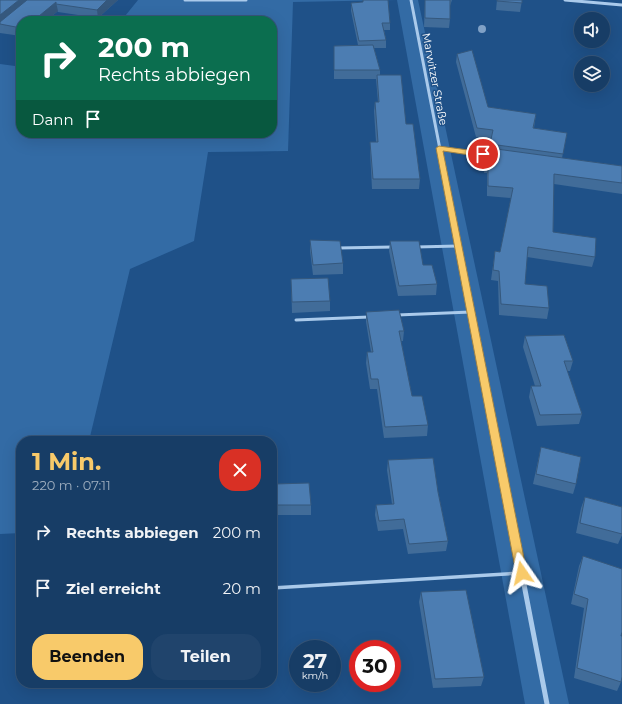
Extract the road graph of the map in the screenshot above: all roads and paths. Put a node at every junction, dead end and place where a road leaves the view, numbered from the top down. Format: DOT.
graph roads {
  1 [pos="185,0"];
  2 [pos="246,0"];
  3 [pos="411,0"];
  4 [pos="565,0"];
  5 [pos="622,5"];
  6 [pos="439,148"];
  7 [pos="493,156"];
  8 [pos="458,246"];
  9 [pos="397,247"];
  10 [pos="412,247"];
  11 [pos="335,248"];
  12 [pos="471,312"];
  13 [pos="375,316"];
  14 [pos="391,316"];
  15 [pos="296,320"];
  16 [pos="522,573"];
  17 [pos="277,588"];
  18 [pos="547,704"];
  1 -- 2 [label="street"];
  3 -- 6 [label="street, Marwitzer Straße"];
  4 -- 5 [label="street"];
  6 -- 7 [label="lane"];
  6 -- 8 [label="street, Marwitzer Straße"];
  8 -- 10 [label="lane"];
  8 -- 12 [label="street, Marwitzer Straße"];
  9 -- 11 [label="lane"];
  12 -- 14 [label="lane"];
  12 -- 16 [label="street, Marwitzer Straße"];
  13 -- 15 [label="lane"];
  16 -- 17 [label="lane"];
  16 -- 18 [label="street, Marwitzer Straße"];
}
